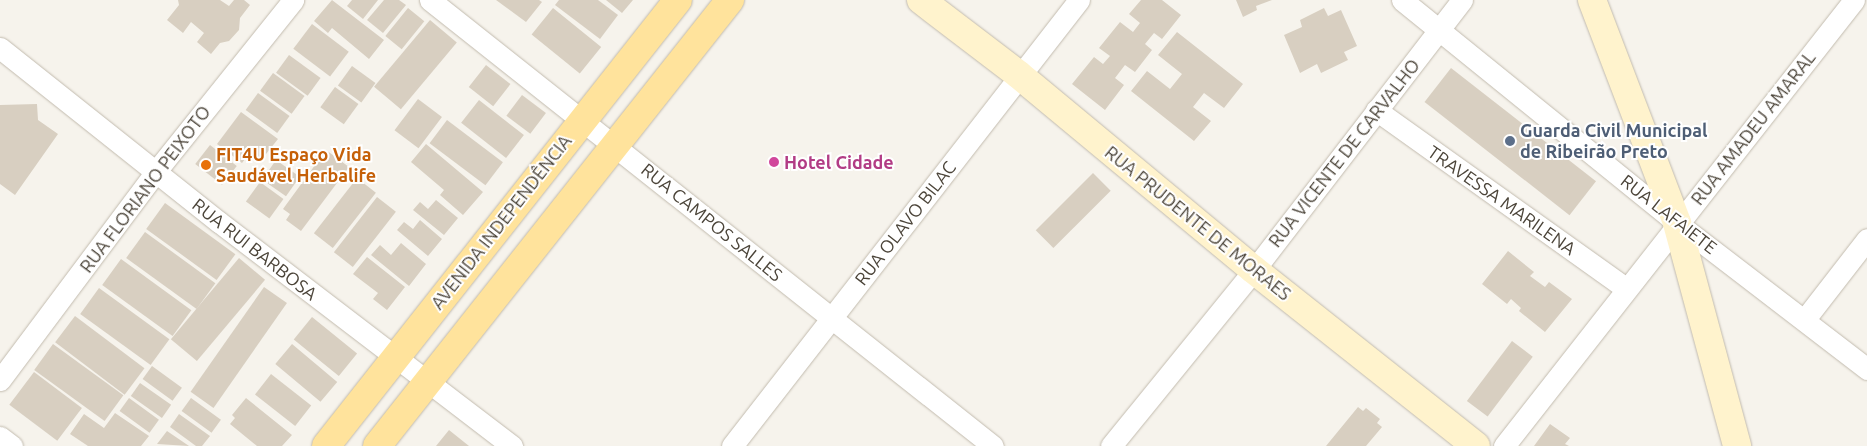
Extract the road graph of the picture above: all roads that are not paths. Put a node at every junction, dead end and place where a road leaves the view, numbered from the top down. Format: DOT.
graph roads {
  1 [pos="293,0"];
  2 [pos="430,0"];
  3 [pos="678,0"];
  4 [pos="730,0"];
  5 [pos="920,0"];
  6 [pos="1079,0"];
  7 [pos="1402,0"];
  8 [pos="1462,0"];
  9 [pos="1592,0"];
  10 [pos="1854,0"];
  11 [pos="1439,30"];
  12 [pos="0,48"];
  13 [pos="1019,75"];
  14 [pos="1376,110"];
  15 [pos="582,119"];
  16 [pos="616,146"];
  17 [pos="157,170"];
  18 [pos="1677,223"];
  19 [pos="1867,239"];
  20 [pos="1254,270"];
  21 [pos="1627,289"];
  22 [pos="832,317"];
  23 [pos="1805,318"];
  24 [pos="395,358"];
  25 [pos="1867,369"];
  26 [pos="0,380"];
  27 [pos="427,382"];
  28 [pos="0,437"];
  29 [pos="12,446"];
  30 [pos="326,446"];
  31 [pos="377,446"];
  32 [pos="512,446"];
  33 [pos="732,446"];
  34 [pos="993,446"];
  35 [pos="1111,446"];
  36 [pos="1476,446"];
  37 [pos="1504,446"];
  38 [pos="1737,446"];
  1 -- 17 [label="street, RUA FLORIANO PEIXOTO"];
  2 -- 15 [label="street, RUA CAMPOS SALLES"];
  3 -- 15 [label="main road, AVENIDA INDEPENDÊNCIA"];
  4 -- 16 [label="main road"];
  5 -- 13 [label="main road, RUA PRUDENTE DE MORAES"];
  6 -- 13 [label="street, RUA OLAVO BILAC"];
  7 -- 11 [label="street, RUA LAFAIETE"];
  8 -- 11 [label="street, RUA VICENTE DE CARVALHO"];
  9 -- 18 [label="main road"];
  10 -- 18 [label="street, RUA AMADEU AMARAL"];
  11 -- 14 [label="street, RUA VICENTE DE CARVALHO"];
  11 -- 18 [label="street, RUA LAFAIETE"];
  12 -- 17 [label="street, RUA RUI BARBOSA"];
  13 -- 20 [label="main road, RUA PRUDENTE DE MORAES"];
  13 -- 22 [label="street, RUA OLAVO BILAC"];
  14 -- 20 [label="street, RUA VICENTE DE CARVALHO"];
  14 -- 21 [label="street, TRAVESSA MARILENA"];
  15 -- 16 [label="street, RUA CAMPOS SALLES"];
  15 -- 24 [label="main road, AVENIDA INDEPENDÊNCIA"];
  16 -- 22 [label="street, RUA CAMPOS SALLES"];
  16 -- 27 [label="main road"];
  17 -- 24 [label="street, RUA RUI BARBOSA"];
  17 -- 26 [label="street, RUA FLORIANO PEIXOTO"];
  18 -- 21 [label="street, RUA AMADEU AMARAL"];
  18 -- 23 [label="street, RUA LAFAIETE"];
  18 -- 38 [label="main road"];
  19 -- 23 [label="street"];
  20 -- 35 [label="street, RUA VICENTE DE CARVALHO"];
  20 -- 36 [label="main road, RUA PRUDENTE DE MORAES"];
  21 -- 37 [label="street, RUA AMADEU AMARAL"];
  22 -- 33 [label="street, RUA OLAVO BILAC"];
  22 -- 34 [label="street, RUA CAMPOS SALLES"];
  23 -- 25 [label="street, RUA LAFAIETE"];
  24 -- 27 [label="street, RUA RUI BARBOSA"];
  24 -- 30 [label="main road, AVENIDA INDEPENDÊNCIA"];
  27 -- 31 [label="main road"];
  27 -- 32 [label="street, RUA RUI BARBOSA"];
  28 -- 29 [label="street"];
}
